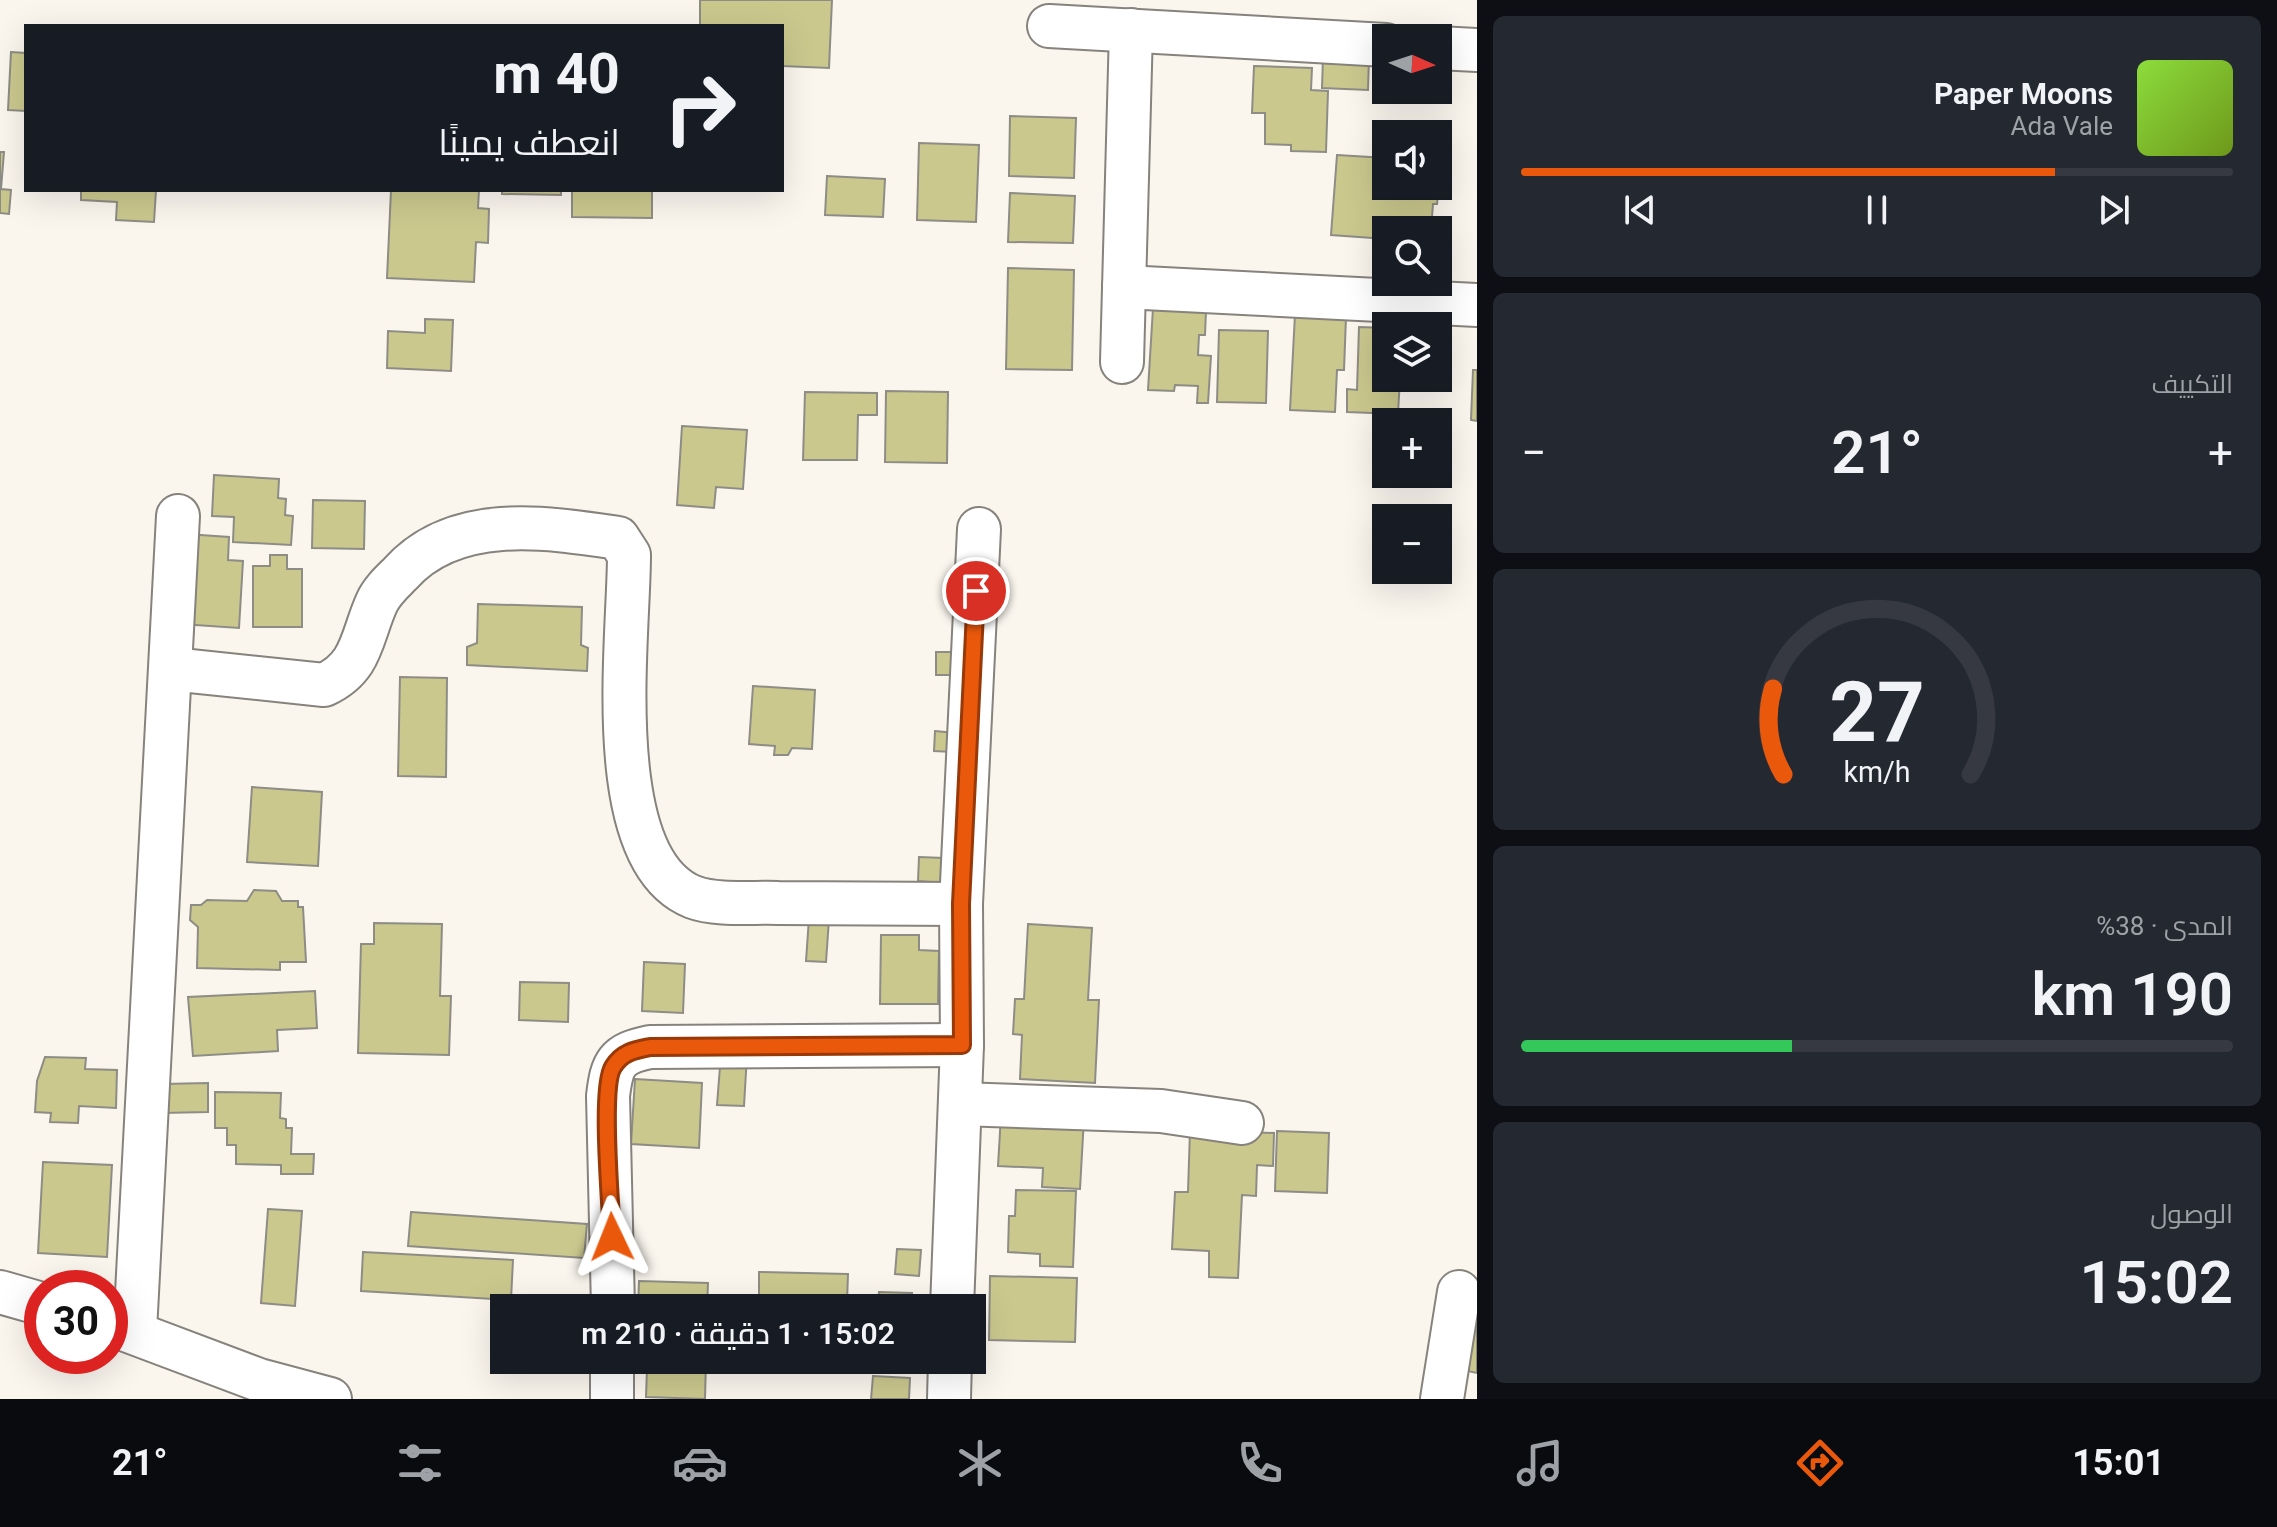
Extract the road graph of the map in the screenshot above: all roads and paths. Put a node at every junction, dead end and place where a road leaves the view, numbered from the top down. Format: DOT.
graph roads {
  1 [pos="1049,26"];
  2 [pos="1131,30"];
  3 [pos="1372,44"];
  4 [pos="1452,49"];
  5 [pos="1477,50"];
  6 [pos="1124,287"];
  7 [pos="1477,305"];
  8 [pos="1122,362"];
  9 [pos="178,516"];
  10 [pos="979,529"];
  11 [pos="171,669"];
  12 [pos="961,904"];
  13 [pos="962,1045"];
  14 [pos="960,1104"];
  15 [pos="1242,1123"];
  16 [pos="126,1270"];
  17 [pos="0,1292"];
  18 [pos="1459,1292"];
  19 [pos="613,1294"];
  20 [pos="953,1294"];
  21 [pos="24,1299"];
  22 [pos="128,1329"];
  23 [pos="612,1374"];
  24 [pos="950,1374"];
  25 [pos="330,1399"];
  26 [pos="612,1399"];
  27 [pos="949,1399"];
  28 [pos="1442,1399"];
  1 -- 2 [label="street"];
  2 -- 3 [label="street"];
  2 -- 6 [label="street"];
  4 -- 5 [label="street"];
  6 -- 7 [label="street"];
  6 -- 8 [label="street"];
  9 -- 11 [label="street"];
  10 -- 12 [label="street"];
  11 -- 12 [label="street"];
  11 -- 16 [label="street"];
  12 -- 13 [label="street"];
  13 -- 14 [label="street"];
  13 -- 19 [label="street"];
  14 -- 15 [label="street"];
  14 -- 20 [label="street"];
  17 -- 21 [label="street"];
  18 -- 28 [label="street"];
  22 -- 25 [label="street"];
  23 -- 26 [label="street"];
  24 -- 27 [label="street"];
}
